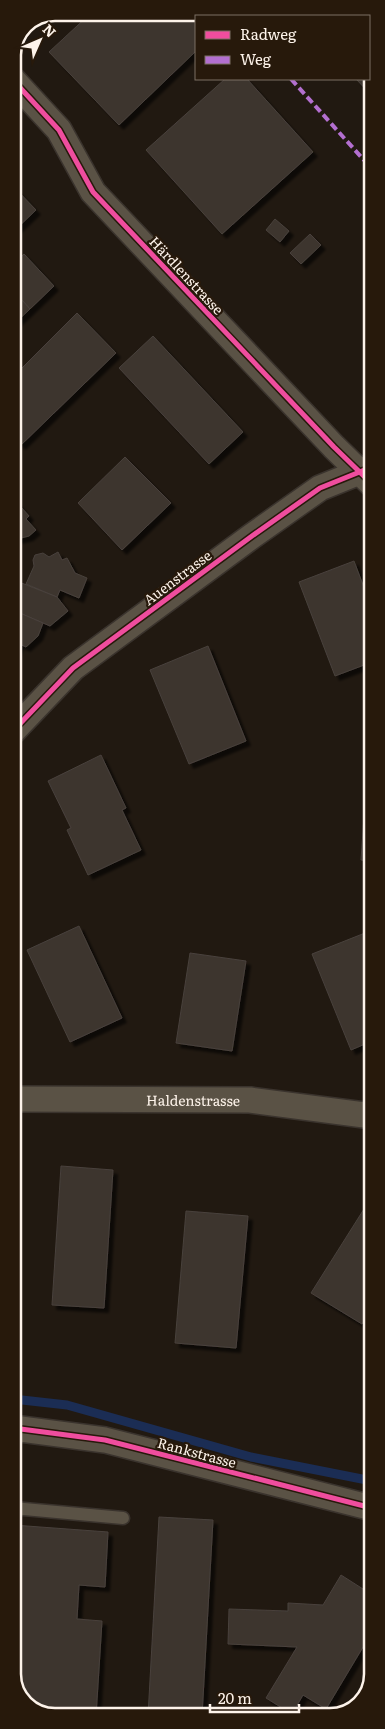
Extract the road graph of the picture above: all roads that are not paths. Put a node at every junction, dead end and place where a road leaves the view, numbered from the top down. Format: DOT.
graph roads {
  1 [pos="21,90"];
  2 [pos="364,470"];
  3 [pos="364,475"];
  4 [pos="21,723"];
  5 [pos="21,1099"];
  6 [pos="364,1115"];
  7 [pos="21,1429"];
  8 [pos="364,1506"];
  9 [pos="21,1509"];
  10 [pos="123,1518"];
  1 -- 2 [label="street, Härdlenstrasse"];
  3 -- 4 [label="street, Auenstrasse"];
  5 -- 6 [label="street, Haldenstrasse"];
  7 -- 8 [label="street, Rankstrasse"];
  9 -- 10 [label="lane"];
}
